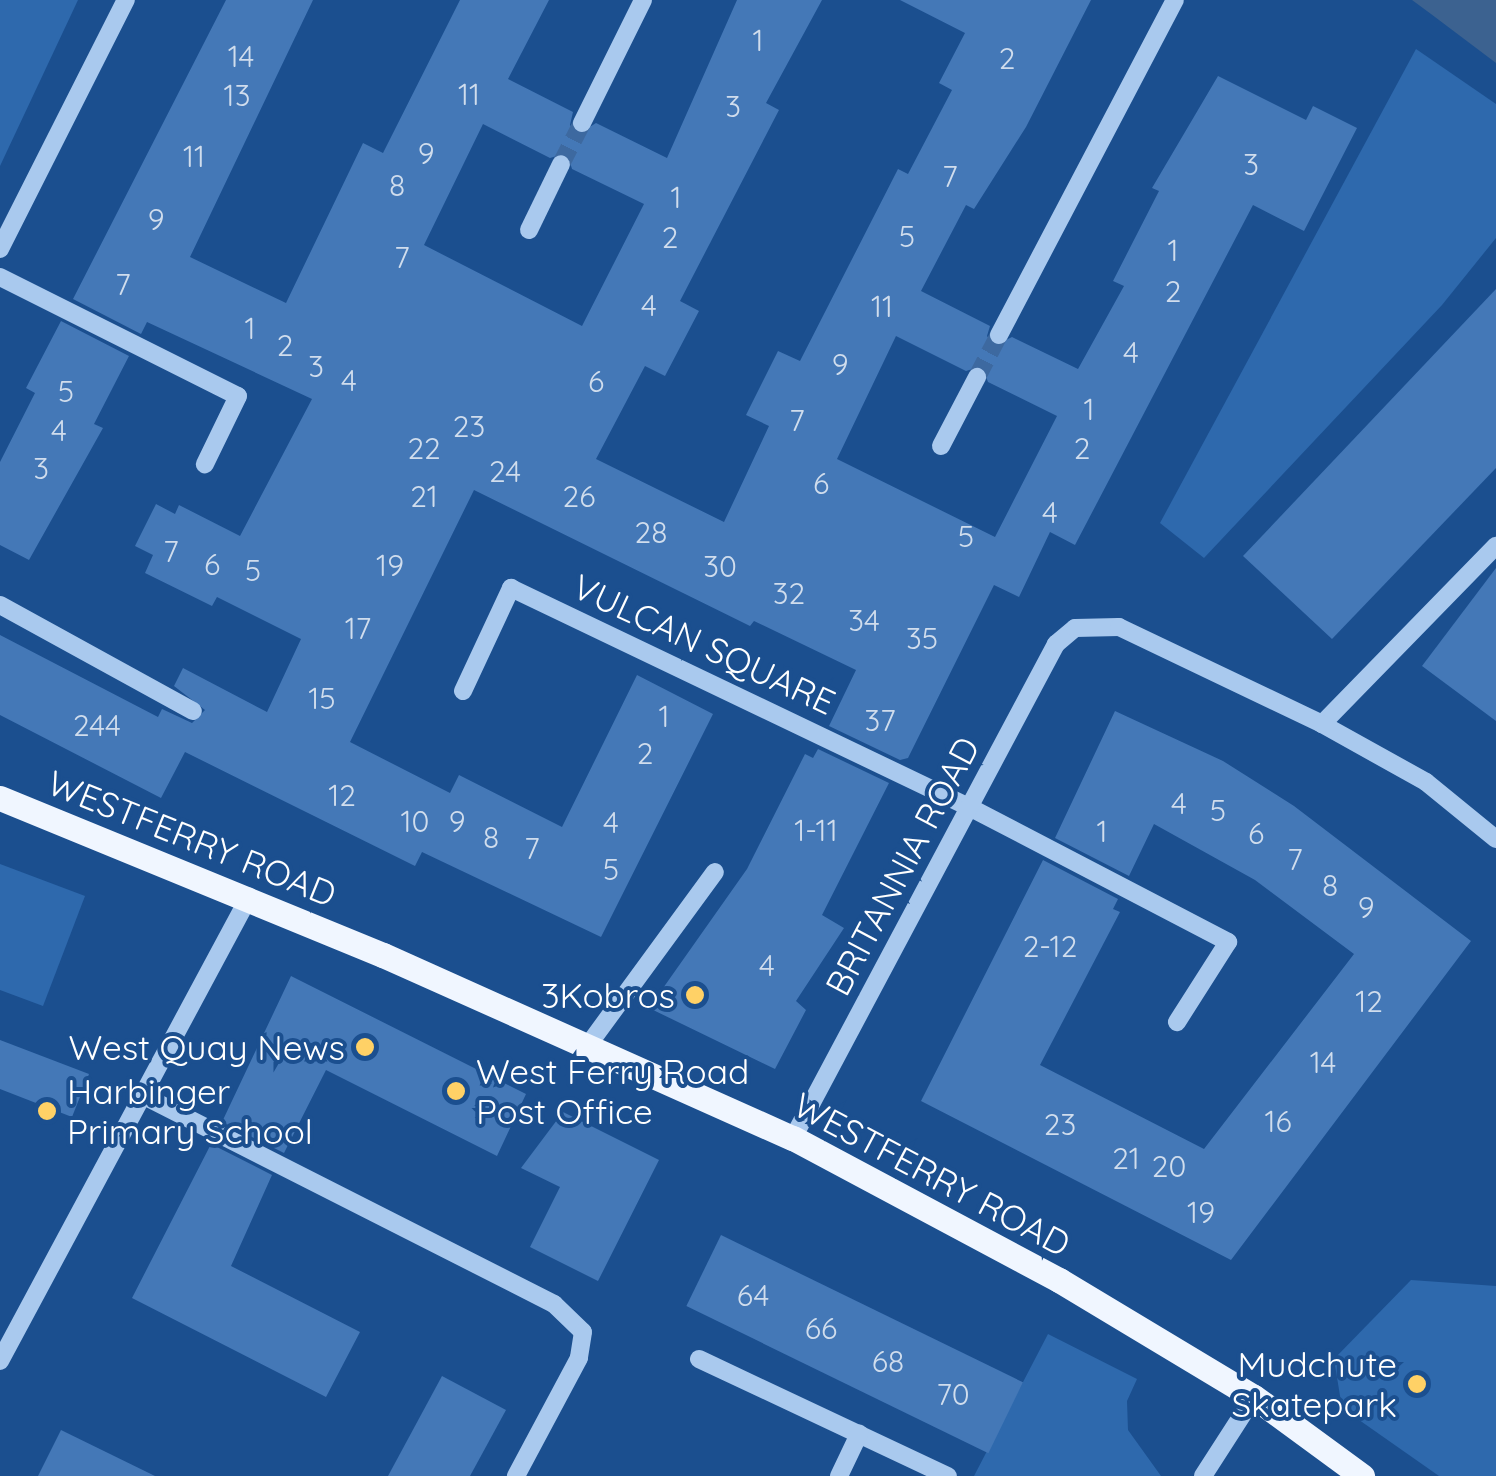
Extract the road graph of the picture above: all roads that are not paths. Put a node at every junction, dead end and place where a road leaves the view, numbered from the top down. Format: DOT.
graph roads {
  1 [pos="126,0"];
  2 [pos="643,0"];
  3 [pos="1175,0"];
  4 [pos="584,118"];
  5 [pos="562,164"];
  6 [pos="529,230"];
  7 [pos="0,249"];
  8 [pos="0,277"];
  9 [pos="1002,328"];
  10 [pos="978,377"];
  11 [pos="941,446"];
  12 [pos="205,464"];
  13 [pos="1496,546"];
  14 [pos="0,605"];
  15 [pos="463,691"];
  16 [pos="193,711"];
  17 [pos="1322,724"];
  18 [pos="0,798"];
  19 [pos="971,808"];
  20 [pos="1496,839"];
  21 [pos="716,872"];
  22 [pos="249,897"];
  23 [pos="1176,1022"];
  24 [pos="590,1044"];
  25 [pos="144,1096"];
  26 [pos="793,1138"];
  27 [pos="699,1358"];
  28 [pos="0,1362"];
  29 [pos="1254,1397"];
  30 [pos="860,1434"];
  31 [pos="516,1476"];
  32 [pos="839,1476"];
  33 [pos="948,1476"];
  34 [pos="1203,1476"];
  35 [pos="1362,1476"];
  1 -- 7 [label="street"];
  2 -- 4 [label="street"];
  3 -- 9 [label="street"];
  5 -- 6 [label="street"];
  8 -- 12 [label="street"];
  10 -- 11 [label="street"];
  13 -- 17 [label="street"];
  14 -- 16 [label="street"];
  15 -- 19 [label="street, VULCAN SQUARE"];
  17 -- 19 [label="street, BRITANNIA ROAD"];
  17 -- 20 [label="street"];
  18 -- 22 [label="main road, WESTFERRY ROAD"];
  19 -- 23 [label="street"];
  19 -- 26 [label="street, BRITANNIA ROAD"];
  21 -- 24 [label="street"];
  22 -- 24 [label="main road, WESTFERRY ROAD"];
  22 -- 25 [label="street"];
  24 -- 26 [label="main road, WESTFERRY ROAD"];
  25 -- 28 [label="street"];
  25 -- 31 [label="street"];
  26 -- 29 [label="main road, WESTFERRY ROAD"];
  27 -- 30 [label="street"];
  29 -- 34 [label="street"];
  29 -- 35 [label="main road, WESTFERRY ROAD"];
  30 -- 32 [label="street"];
  30 -- 33 [label="street"];
}
